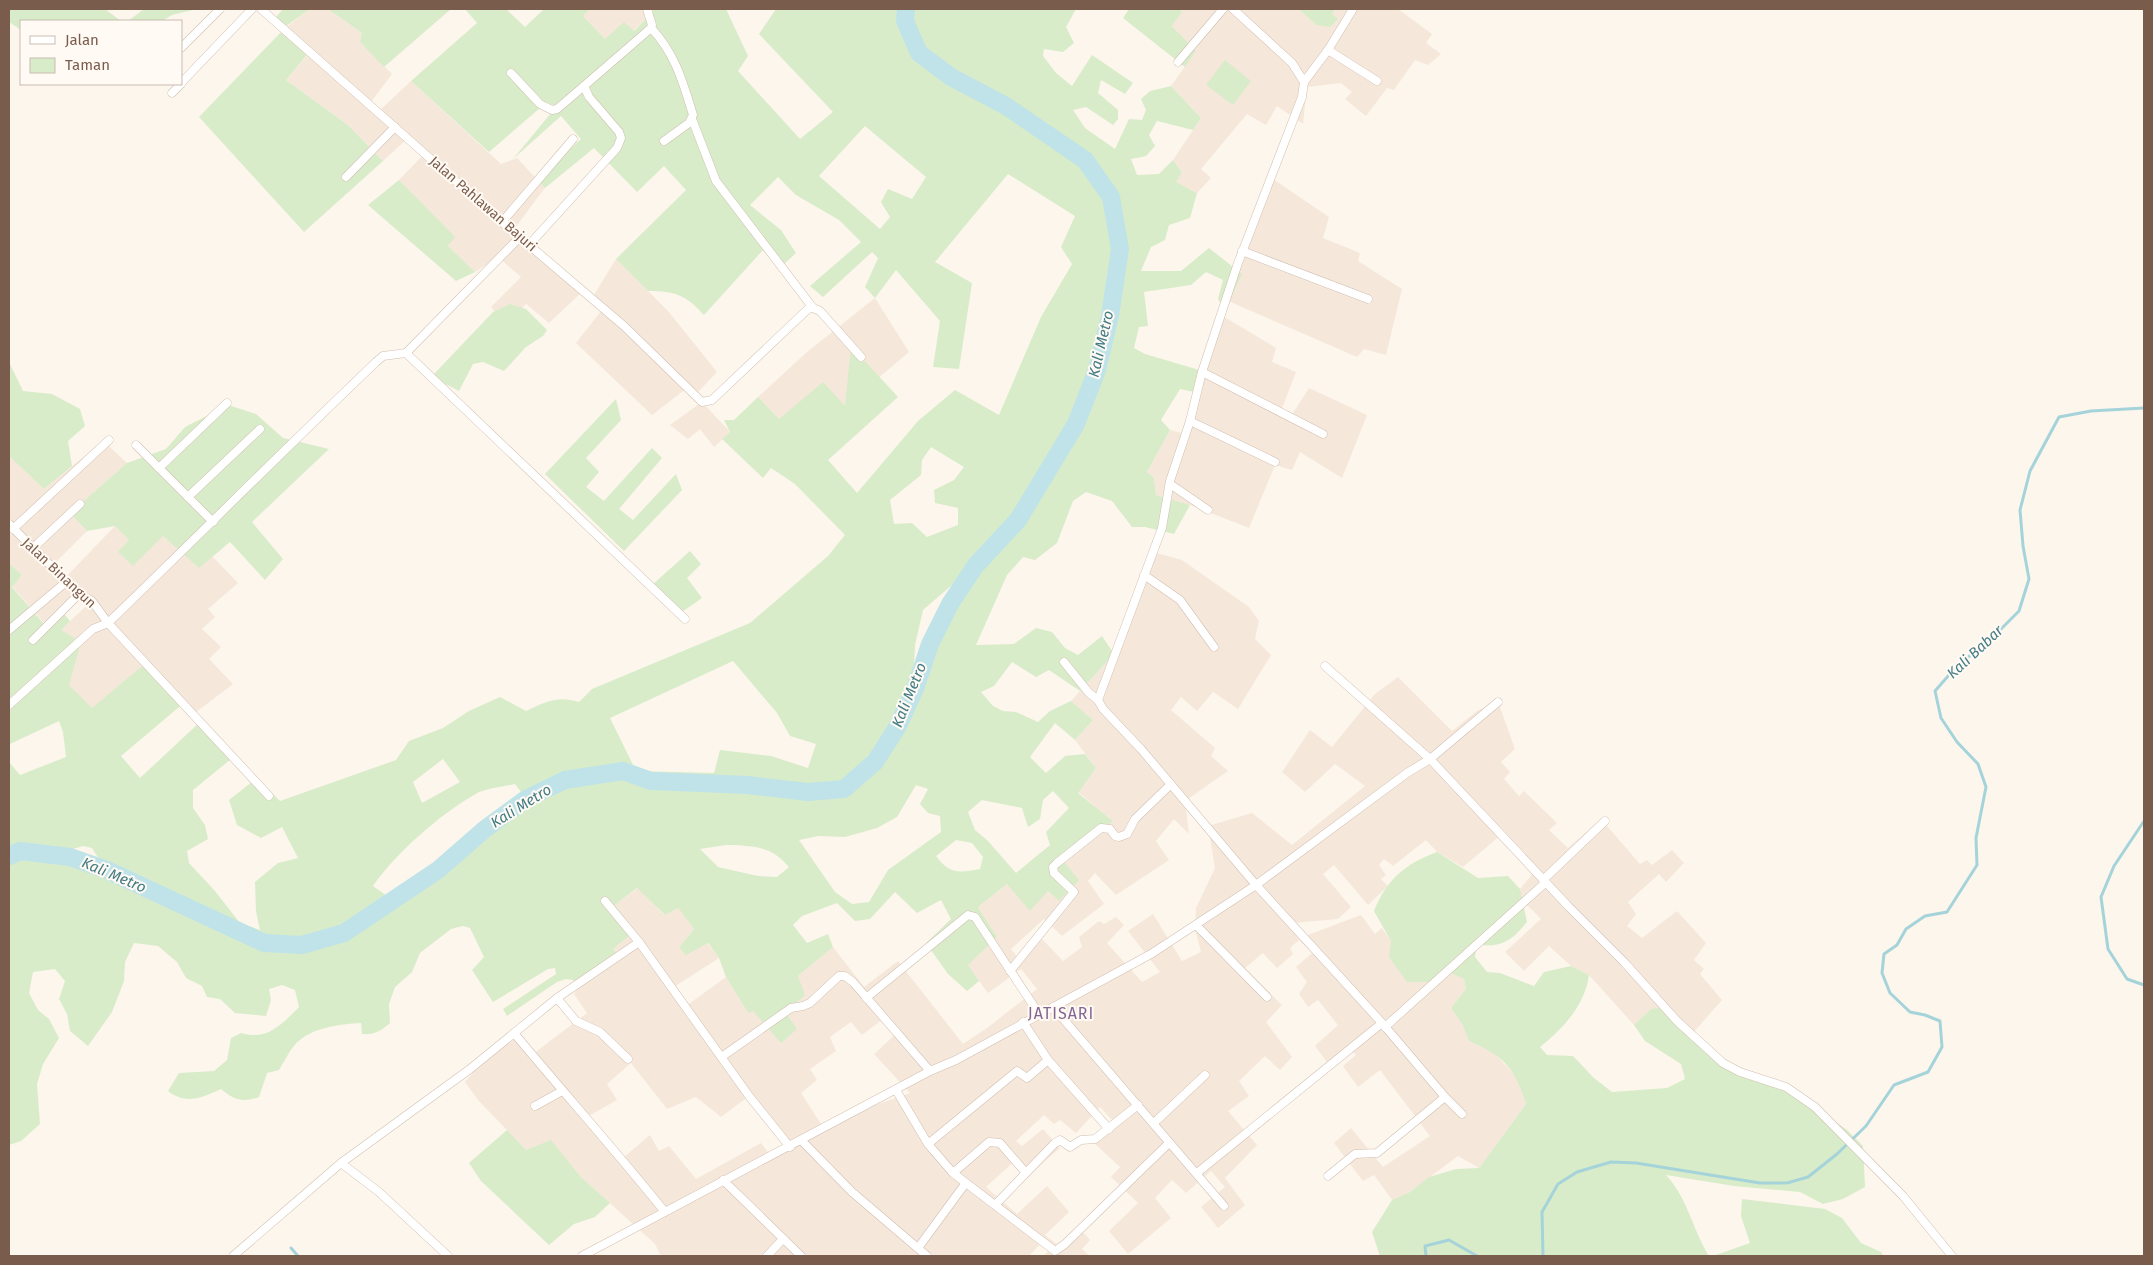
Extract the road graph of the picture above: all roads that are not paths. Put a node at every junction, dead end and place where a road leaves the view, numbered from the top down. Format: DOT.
graph roads {
  1 [pos="220,9"];
  2 [pos="252,9"];
  3 [pos="647,9"];
  4 [pos="1223,9"];
  5 [pos="1233,9"];
  6 [pos="1353,9"];
  7 [pos="267,11"];
  8 [pos="651,28"];
  9 [pos="182,47"];
  10 [pos="1328,50"];
  11 [pos="1178,62"];
  12 [pos="511,72"];
  13 [pos="1377,81"];
  14 [pos="1304,82"];
  15 [pos="182,83"];
  16 [pos="180,85"];
  17 [pos="584,86"];
  18 [pos="172,93"];
  19 [pos="692,119"];
  20 [pos="395,127"];
  21 [pos="573,139"];
  22 [pos="664,141"];
  23 [pos="346,177"];
  24 [pos="502,222"];
  25 [pos="520,238"];
  26 [pos="529,245"];
  27 [pos="1242,251"];
  28 [pos="1368,299"];
  29 [pos="813,308"];
  30 [pos="406,353"];
  31 [pos="861,357"];
  32 [pos="1202,372"];
  33 [pos="227,403"];
  34 [pos="1190,421"];
  35 [pos="260,429"];
  36 [pos="1323,434"];
  37 [pos="109,440"];
  38 [pos="136,445"];
  39 [pos="1275,462"];
  40 [pos="159,468"];
  41 [pos="1170,484"];
  42 [pos="188,497"];
  43 [pos="80,504"];
  44 [pos="1208,510"];
  45 [pos="212,522"];
  46 [pos="11,527"];
  47 [pos="32,549"];
  48 [pos="1144,575"];
  49 [pos="66,582"];
  50 [pos="79,594"];
  51 [pos="685,619"];
  52 [pos="108,623"];
  53 [pos="9,630"];
  54 [pos="33,640"];
  55 [pos="1214,647"];
  56 [pos="1064,662"];
  57 [pos="1325,666"];
  58 [pos="1098,700"];
  59 [pos="1498,702"];
  60 [pos="9,705"];
  61 [pos="1430,759"];
  62 [pos="1172,788"];
  63 [pos="269,796"];
  64 [pos="1605,821"];
  65 [pos="1544,881"];
  66 [pos="1256,885"];
  67 [pos="605,902"];
  68 [pos="1196,925"];
  69 [pos="639,942"];
  70 [pos="1011,973"];
  71 [pos="1267,996"];
  72 [pos="557,998"];
  73 [pos="866,998"];
  74 [pos="1053,1007"];
  75 [pos="1039,1014"];
  76 [pos="1023,1022"];
  77 [pos="1384,1025"];
  78 [pos="514,1033"];
  79 [pos="723,1056"];
  80 [pos="628,1059"];
  81 [pos="1048,1060"];
  82 [pos="930,1071"];
  83 [pos="1205,1075"];
  84 [pos="896,1090"];
  85 [pos="562,1091"];
  86 [pos="1445,1097"];
  87 [pos="1138,1105"];
  88 [pos="535,1106"];
  89 [pos="1462,1114"];
  90 [pos="1154,1123"];
  91 [pos="1109,1129"];
  92 [pos="802,1141"];
  93 [pos="1169,1143"];
  94 [pos="928,1144"];
  95 [pos="790,1147"];
  96 [pos="341,1163"];
  97 [pos="953,1173"];
  98 [pos="1026,1173"];
  99 [pos="1197,1173"];
  100 [pos="1328,1176"];
  101 [pos="723,1180"];
  102 [pos="965,1184"];
  103 [pos="996,1206"];
  104 [pos="1224,1206"];
  105 [pos="665,1212"];
  106 [pos="783,1239"];
  107 [pos="918,1248"];
  108 [pos="233,1256"];
  109 [pos="448,1256"];
  110 [pos="582,1256"];
  111 [pos="767,1256"];
  112 [pos="802,1256"];
  113 [pos="927,1256"];
  114 [pos="1952,1256"];
  1 -- 9 [label="street"];
  2 -- 15 [label="street"];
  3 -- 8 [label="street"];
  4 -- 11 [label="street"];
  5 -- 14 [label="street"];
  6 -- 10 [label="street"];
  7 -- 20 [label="street, Jalan Pahlawan Bajuri"];
  8 -- 17 [label="street"];
  8 -- 19 [label="street"];
  10 -- 13 [label="street"];
  10 -- 14 [label="street"];
  12 -- 17 [label="street"];
  14 -- 27 [label="street"];
  16 -- 18 [label="street"];
  17 -- 26 [label="street"];
  19 -- 22 [label="street"];
  19 -- 29 [label="street"];
  20 -- 23 [label="street"];
  20 -- 24 [label="street, Jalan Pahlawan Bajuri"];
  21 -- 24 [label="street"];
  24 -- 25 [label="street, Jalan Pahlawan Bajuri"];
  25 -- 26 [label="street, Jalan Pahlawan Bajuri"];
  25 -- 30 [label="street"];
  26 -- 29 [label="street, Jalan Pahlawan Bajuri"];
  27 -- 28 [label="street"];
  27 -- 32 [label="street"];
  29 -- 31 [label="street"];
  30 -- 45 [label="street"];
  30 -- 51 [label="street"];
  32 -- 34 [label="street"];
  32 -- 36 [label="street"];
  33 -- 40 [label="street"];
  34 -- 39 [label="street"];
  34 -- 41 [label="street"];
  35 -- 42 [label="street"];
  37 -- 46 [label="street"];
  38 -- 40 [label="street"];
  40 -- 42 [label="street"];
  41 -- 44 [label="street"];
  41 -- 48 [label="street"];
  42 -- 45 [label="street"];
  43 -- 47 [label="street"];
  45 -- 52 [label="street"];
  46 -- 47 [label="street, Jalan Binangun"];
  47 -- 49 [label="street, Jalan Binangun"];
  48 -- 55 [label="street"];
  48 -- 58 [label="street"];
  49 -- 50 [label="street, Jalan Binangun"];
  49 -- 53 [label="street"];
  50 -- 52 [label="street, Jalan Binangun"];
  50 -- 54 [label="street"];
  52 -- 60 [label="street"];
  52 -- 63 [label="street, Jalan Binangun"];
  56 -- 58 [label="street"];
  57 -- 61 [label="street"];
  58 -- 62 [label="street"];
  59 -- 61 [label="street"];
  61 -- 65 [label="street"];
  61 -- 66 [label="street"];
  62 -- 66 [label="street"];
  62 -- 70 [label="street"];
  64 -- 65 [label="street"];
  65 -- 77 [label="street"];
  65 -- 114 [label="street"];
  66 -- 68 [label="street"];
  66 -- 77 [label="street"];
  67 -- 69 [label="street"];
  68 -- 71 [label="street"];
  68 -- 74 [label="street"];
  69 -- 72 [label="street"];
  69 -- 79 [label="street"];
  70 -- 73 [label="street"];
  70 -- 75 [label="street"];
  72 -- 78 [label="street"];
  72 -- 80 [label="street"];
  73 -- 79 [label="street"];
  73 -- 82 [label="street"];
  74 -- 75 [label="street"];
  74 -- 87 [label="street"];
  75 -- 76 [label="street"];
  76 -- 81 [label="street"];
  76 -- 82 [label="street"];
  77 -- 86 [label="street"];
  77 -- 99 [label="street"];
  78 -- 85 [label="street"];
  78 -- 96 [label="street"];
  79 -- 95 [label="street"];
  81 -- 91 [label="street"];
  81 -- 94 [label="street"];
  82 -- 84 [label="street"];
  83 -- 90 [label="street"];
  84 -- 92 [label="street"];
  84 -- 94 [label="street"];
  85 -- 88 [label="street"];
  85 -- 105 [label="street"];
  86 -- 89 [label="street"];
  86 -- 100 [label="street"];
  87 -- 90 [label="street"];
  87 -- 91 [label="street"];
  90 -- 93 [label="street"];
  91 -- 98 [label="street"];
  92 -- 95 [label="street"];
  92 -- 107 [label="street"];
  93 -- 99 [label="street"];
  93 -- 103 [label="street"];
  94 -- 97 [label="street"];
  95 -- 101 [label="street"];
  96 -- 108 [label="street"];
  96 -- 109 [label="street"];
  97 -- 98 [label="street"];
  97 -- 102 [label="street"];
  98 -- 103 [label="street"];
  99 -- 104 [label="street"];
  101 -- 105 [label="street"];
  101 -- 106 [label="street"];
  102 -- 103 [label="street"];
  102 -- 107 [label="street"];
  105 -- 110 [label="street"];
  106 -- 111 [label="street"];
  106 -- 112 [label="street"];
  107 -- 113 [label="street"];
}
